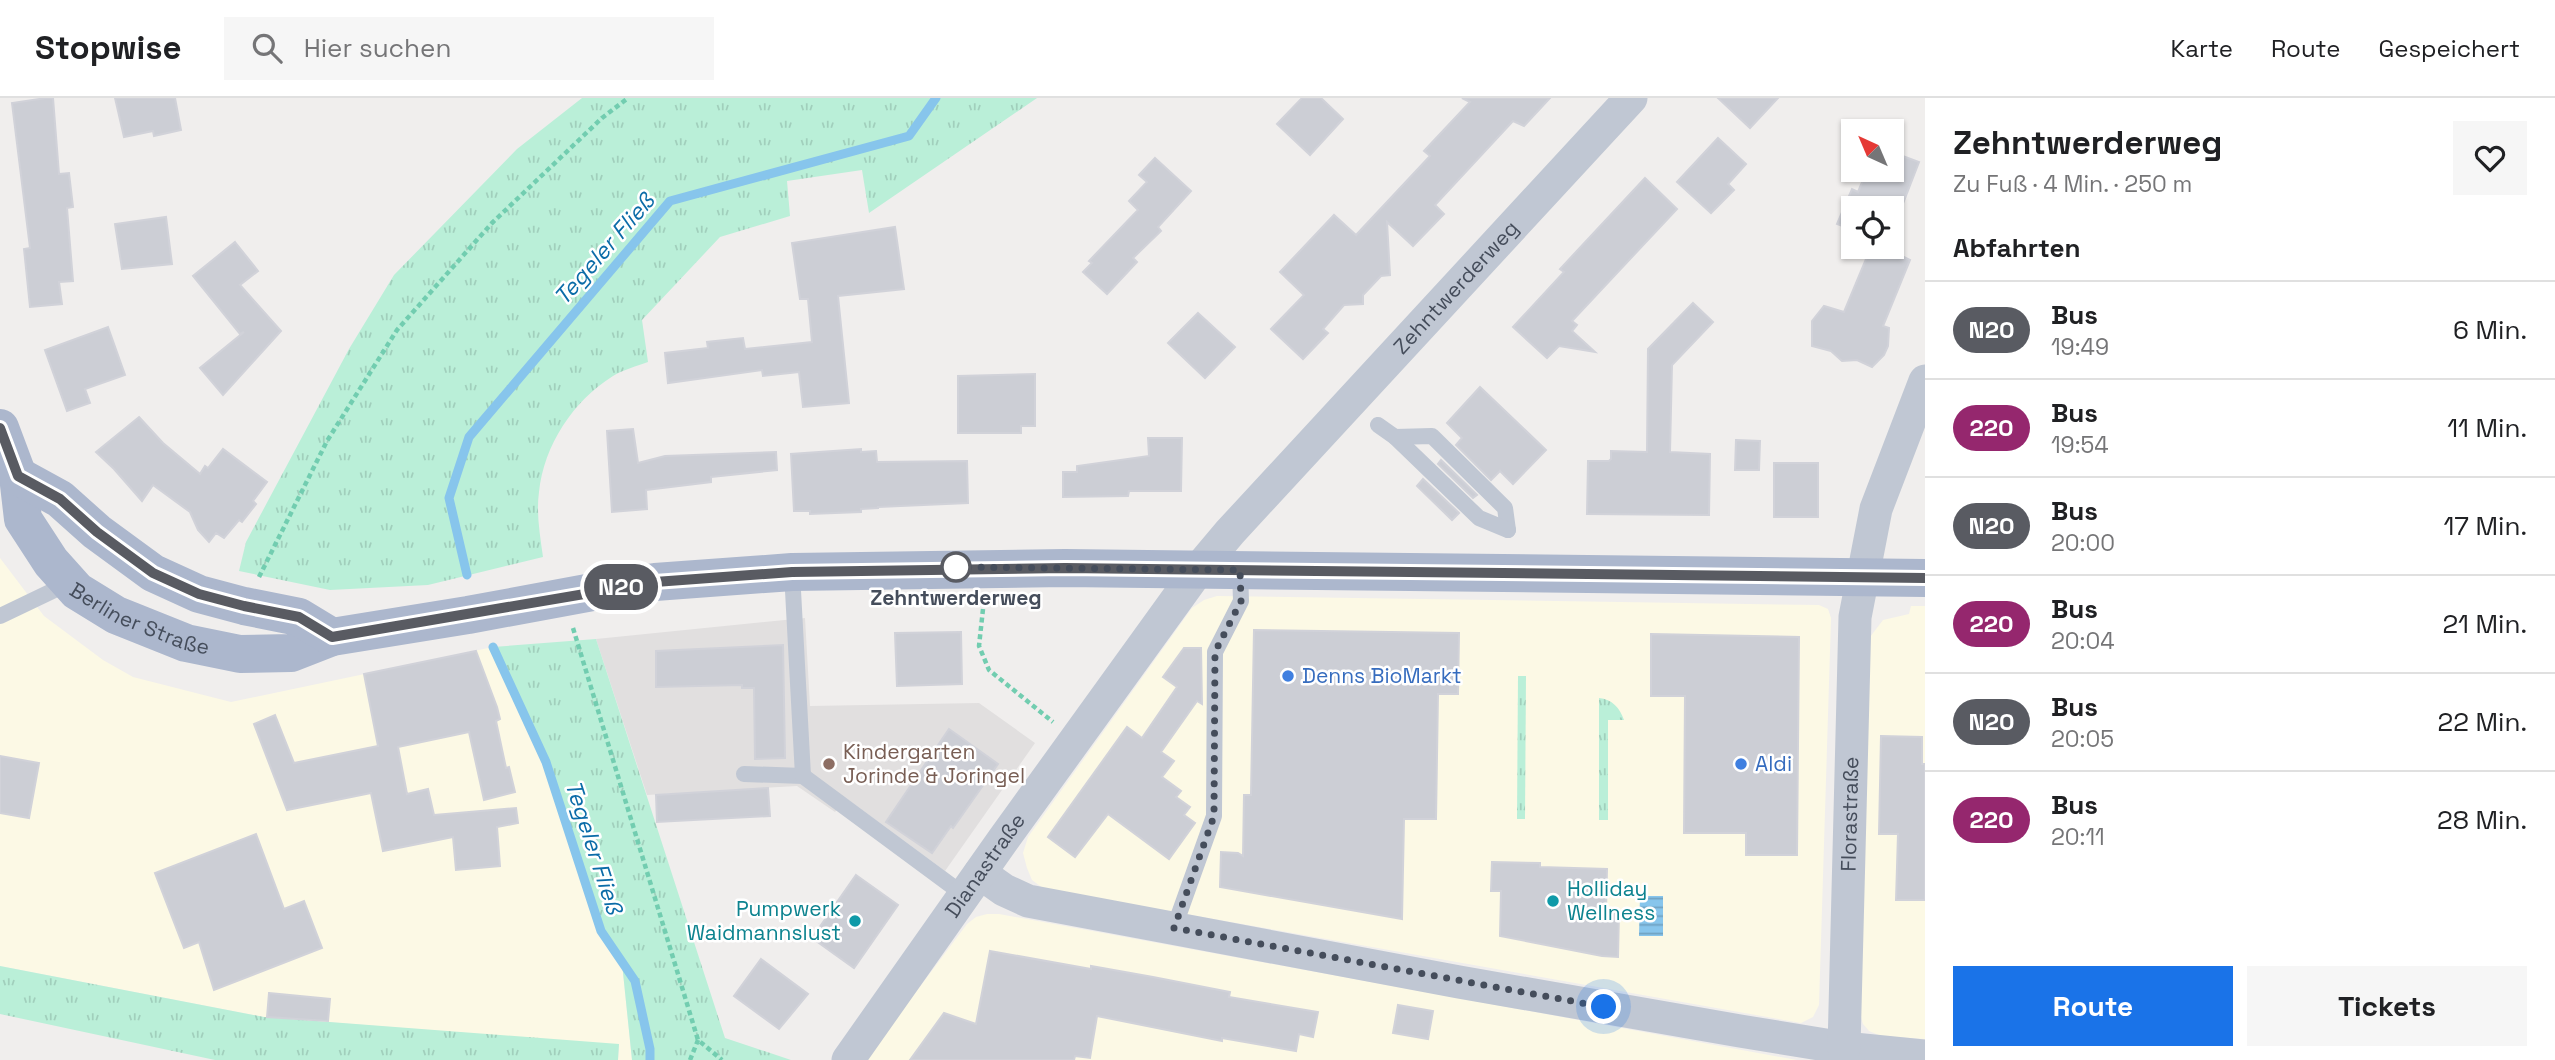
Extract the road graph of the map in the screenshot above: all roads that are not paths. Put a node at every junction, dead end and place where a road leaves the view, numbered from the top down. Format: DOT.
graph roads {
  1 [pos="1630,98"];
  2 [pos="1925,381"];
  3 [pos="1378,425"];
  4 [pos="0,428"];
  5 [pos="1395,437"];
  6 [pos="9,480"];
  7 [pos="1198,570"];
  8 [pos="1240,570"];
  9 [pos="792,572"];
  10 [pos="1861,578"];
  11 [pos="1925,578"];
  12 [pos="69,583"];
  13 [pos="0,616"];
  14 [pos="332,637"];
  15 [pos="744,774"];
  16 [pos="803,776"];
  17 [pos="972,884"];
  18 [pos="1174,928"];
  19 [pos="1844,1048"];
  20 [pos="1925,1056"];
  21 [pos="848,1060"];
  1 -- 7 [label="street, Zehntwerderweg"];
  2 -- 10 [label="street, Florastraße"];
  3 -- 5 [label="lane"];
  4 -- 6 [label="main road, Berliner Straße"];
  5 -- 5 [label="lane"];
  6 -- 12 [label="main road, Berliner Straße"];
  6 -- 14 [label="main road, Berliner Straße"];
  7 -- 8 [label="main road, Berliner Straße"];
  7 -- 9 [label="main road, Berliner Straße"];
  7 -- 17 [label="street, Dianastraße"];
  8 -- 10 [label="main road, Berliner Straße"];
  8 -- 18 [label="lane"];
  9 -- 14 [label="main road, Berliner Straße"];
  9 -- 16 [label="lane"];
  10 -- 11 [label="main road, Berliner Straße"];
  10 -- 19 [label="street, Florastraße"];
  12 -- 13 [label="lane"];
  12 -- 14 [label="main road, Berliner Straße"];
  15 -- 16 [label="lane"];
  16 -- 17 [label="lane"];
  17 -- 18 [label="street"];
  17 -- 21 [label="street, Dianastraße"];
  18 -- 19 [label="street"];
  19 -- 20 [label="street"];
}
